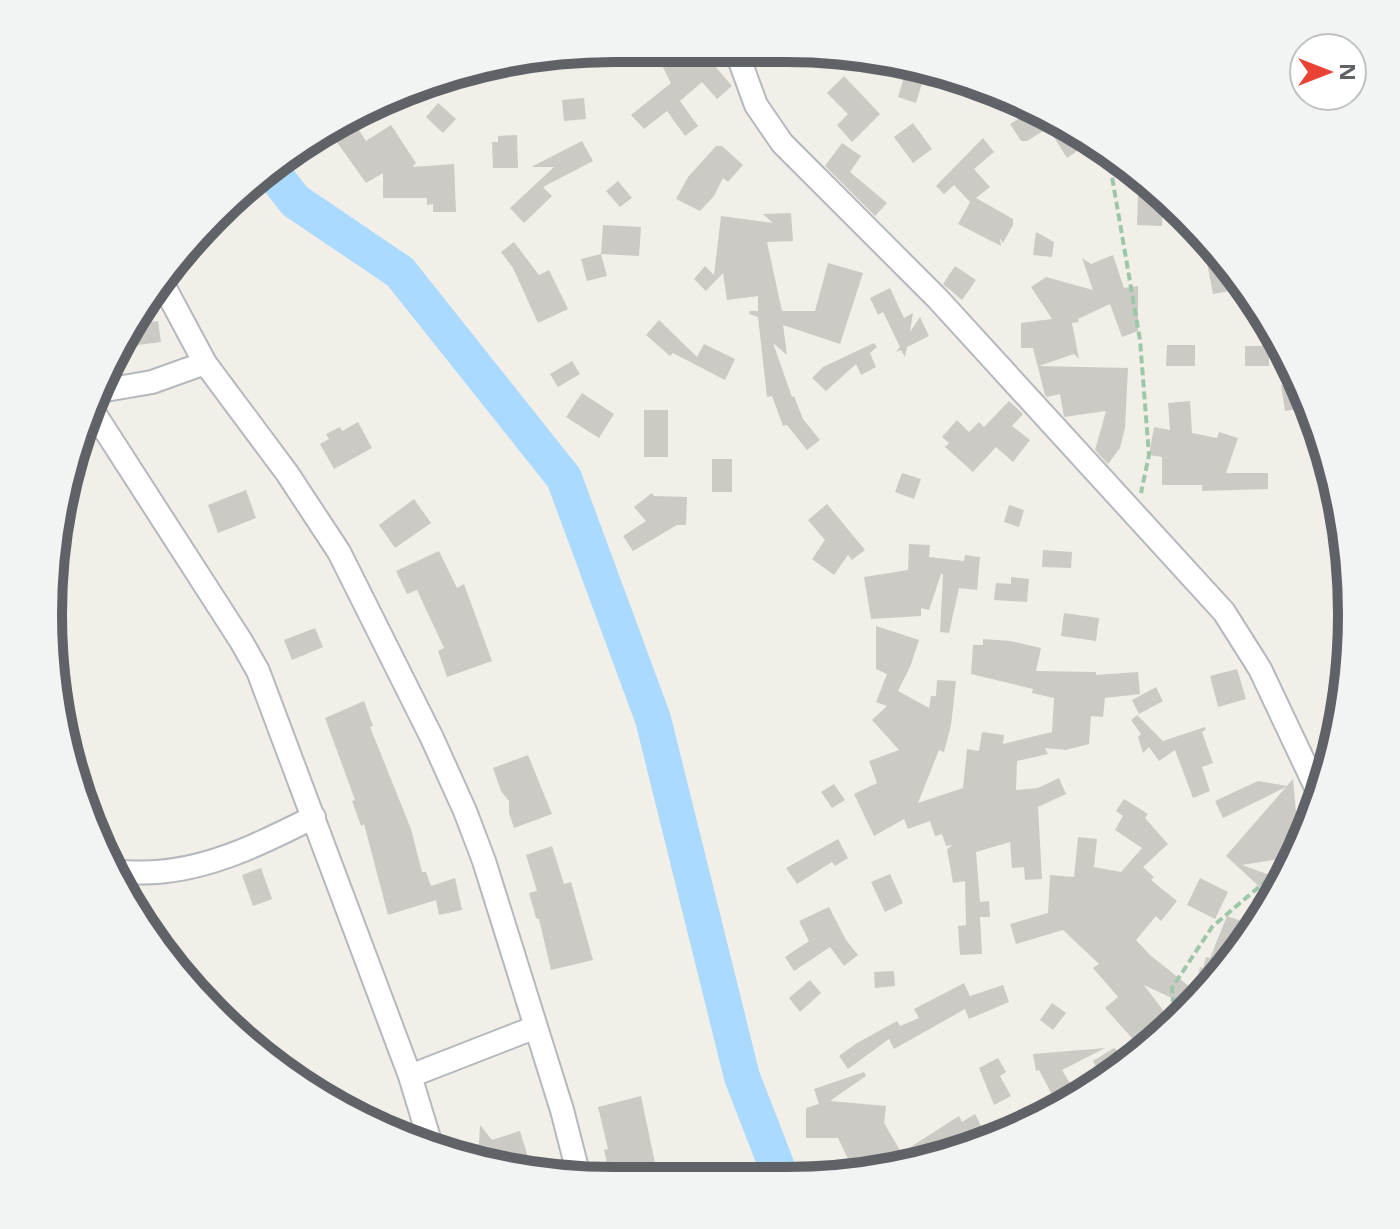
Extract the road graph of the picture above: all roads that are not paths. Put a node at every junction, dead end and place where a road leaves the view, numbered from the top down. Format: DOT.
graph roads {
  1 [pos="740,62"];
  2 [pos="167,291"];
  3 [pos="205,363"];
  4 [pos="110,389"];
  5 [pos="98,419"];
  6 [pos="1312,780"];
  7 [pos="314,817"];
  8 [pos="126,872"];
  9 [pos="536,1027"];
  10 [pos="410,1076"];
  11 [pos="428,1135"];
  12 [pos="577,1166"];
  1 -- 6 [label="street"];
  2 -- 3 [label="street"];
  3 -- 4 [label="street"];
  3 -- 9 [label="street"];
  5 -- 7 [label="street"];
  7 -- 8 [label="street"];
  7 -- 10 [label="street"];
  9 -- 10 [label="street"];
  9 -- 12 [label="street"];
  10 -- 11 [label="street"];
}
